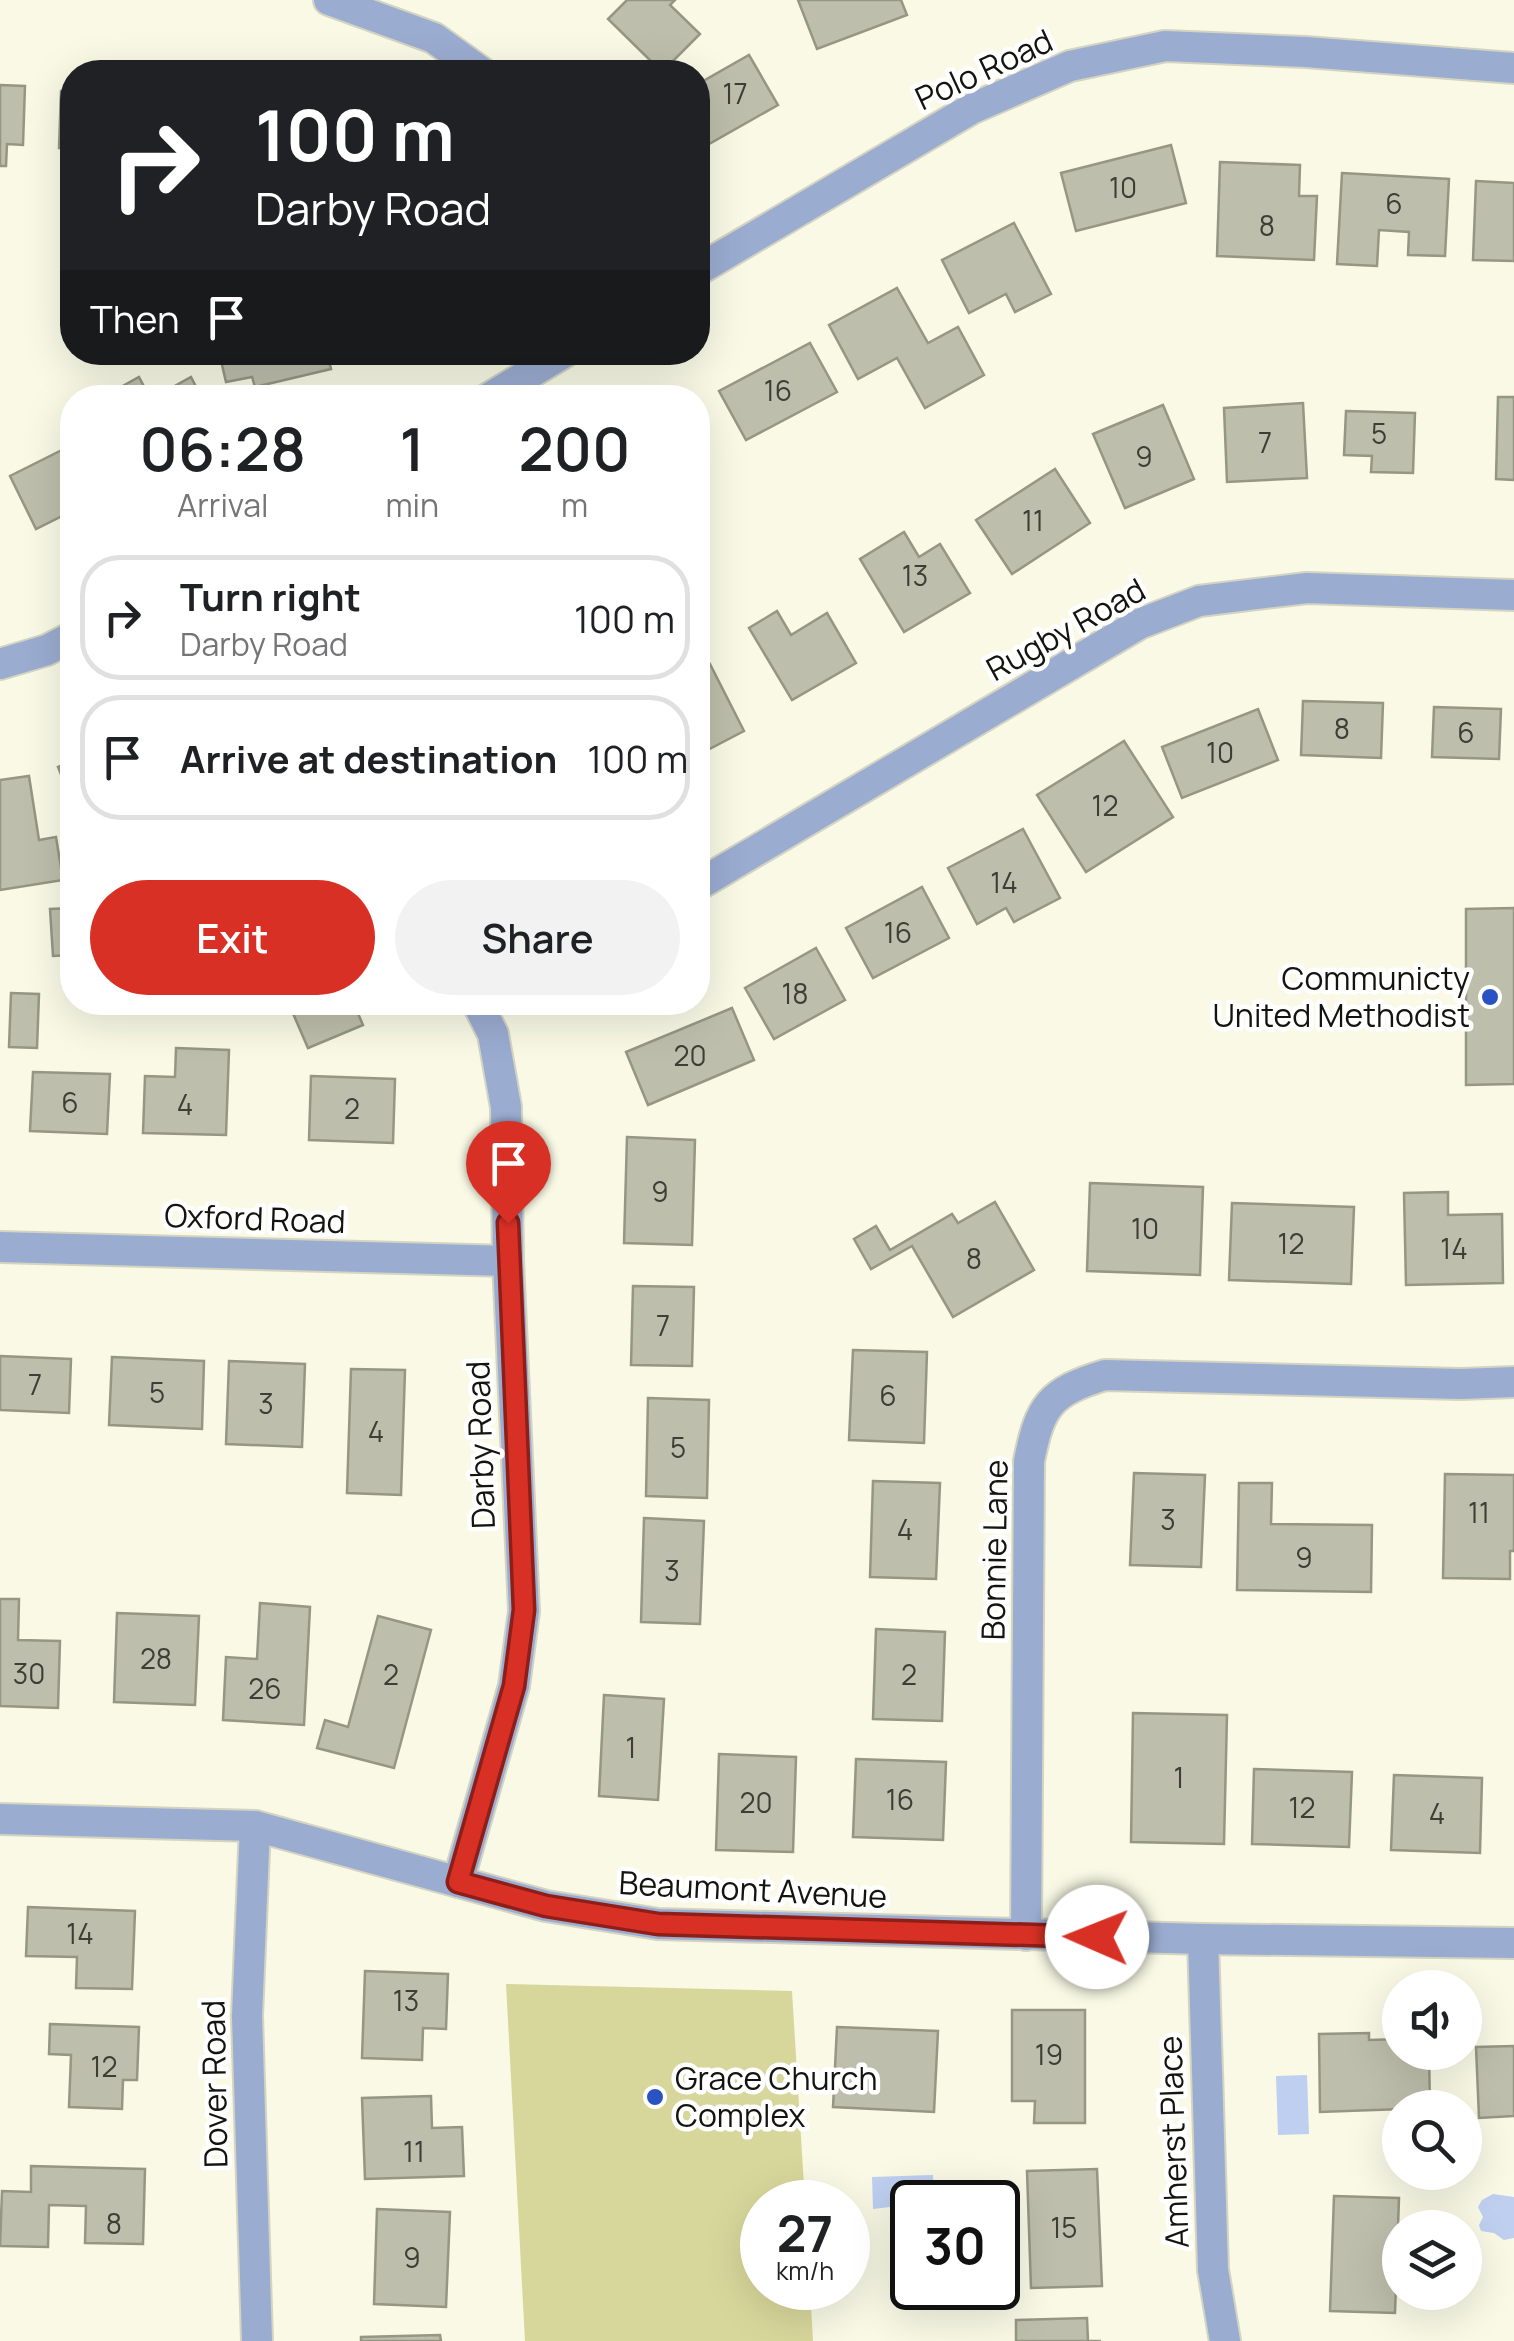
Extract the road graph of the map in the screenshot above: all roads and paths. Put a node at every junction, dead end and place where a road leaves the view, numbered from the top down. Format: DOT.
graph roads {
  1 [pos="329,0"];
  2 [pos="464,60"];
  3 [pos="1514,68"];
  4 [pos="710,263"];
  5 [pos="544,365"];
  6 [pos="510,385"];
  7 [pos="1514,595"];
  8 [pos="60,643"];
  9 [pos="0,664"];
  10 [pos="710,878"];
  11 [pos="489,1015"];
  12 [pos="0,1247"];
  13 [pos="508,1262"];
  14 [pos="1514,1382"];
  15 [pos="0,1819"];
  16 [pos="255,1826"];
  17 [pos="458,1882"];
  18 [pos="1026,1935"];
  19 [pos="1203,1939"];
  20 [pos="1514,1942"];
  21 [pos="257,2341"];
  22 [pos="1225,2341"];
  1 -- 2 [label="street"];
  3 -- 4 [label="street, Polo Road"];
  5 -- 6 [label="street"];
  7 -- 10 [label="street, Rugby Road"];
  8 -- 9 [label="street"];
  11 -- 13 [label="street, Darby Road"];
  12 -- 13 [label="street, Oxford Road"];
  13 -- 17 [label="street, Darby Road"];
  14 -- 18 [label="street, Bonnie Lane"];
  15 -- 16 [label="street, Beaumont Avenue"];
  16 -- 17 [label="street, Beaumont Avenue"];
  16 -- 21 [label="street, Dover Road"];
  17 -- 18 [label="street, Beaumont Avenue"];
  18 -- 19 [label="street, Beaumont Avenue"];
  19 -- 20 [label="street, Beaumont Avenue"];
  19 -- 22 [label="street, Amherst Place"];
}
